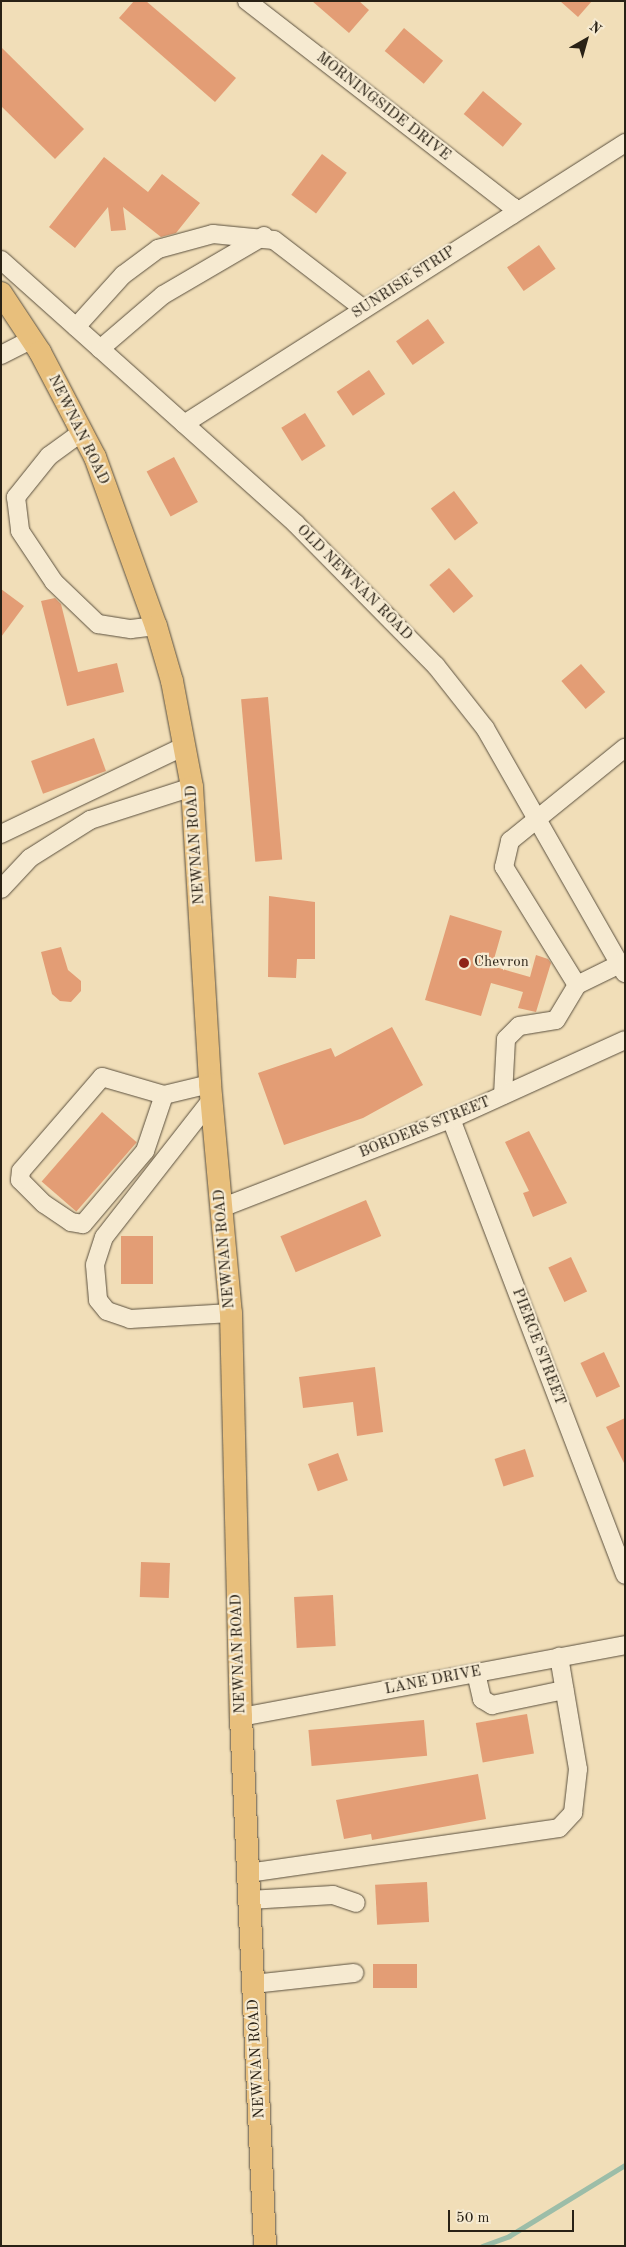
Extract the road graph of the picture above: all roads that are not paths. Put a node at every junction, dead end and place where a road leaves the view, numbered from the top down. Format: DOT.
graph roads {
  1 [pos="247,1"];
  2 [pos="625,143"];
  3 [pos="512,215"];
  4 [pos="264,236"];
  5 [pos="1,260"];
  6 [pos="1,293"];
  7 [pos="364,309"];
  8 [pos="76,327"];
  9 [pos="32,339"];
  10 [pos="100,349"];
  11 [pos="1,355"];
  12 [pos="184,424"];
  13 [pos="82,432"];
  14 [pos="156,626"];
  15 [pos="185,746"];
  16 [pos="625,748"];
  17 [pos="192,787"];
  18 [pos="540,817"];
  19 [pos="1,834"];
  20 [pos="1,889"];
  21 [pos="622,968"];
  22 [pos="577,985"];
  23 [pos="625,1040"];
  24 [pos="211,1092"];
  25 [pos="164,1095"];
  26 [pos="503,1095"];
  27 [pos="451,1119"];
  28 [pos="221,1208"];
  29 [pos="231,1313"];
  30 [pos="625,1574"];
  31 [pos="625,1645"];
  32 [pos="559,1657"];
  33 [pos="476,1673"];
  34 [pos="564,1690"];
  35 [pos="241,1716"];
  36 [pos="248,1874"];
  37 [pos="249,1900"];
  38 [pos="356,1903"];
  39 [pos="354,1973"];
  40 [pos="253,1984"];
  41 [pos="265,2246"];
  1 -- 3 [label="street, MORNINGSIDE DRIVE"];
  2 -- 3 [label="street, SUNRISE STRIP"];
  3 -- 7 [label="street, SUNRISE STRIP"];
  4 -- 7 [label="street"];
  4 -- 8 [label="street"];
  4 -- 10 [label="street"];
  5 -- 8 [label="street, OLD NEWNAN ROAD"];
  6 -- 9 [label="main road, NEWNAN ROAD"];
  7 -- 12 [label="street, SUNRISE STRIP"];
  8 -- 10 [label="street, OLD NEWNAN ROAD"];
  9 -- 11 [label="street"];
  9 -- 13 [label="main road, NEWNAN ROAD"];
  10 -- 12 [label="street, OLD NEWNAN ROAD"];
  12 -- 18 [label="street, OLD NEWNAN ROAD"];
  13 -- 14 [label="main road, NEWNAN ROAD"];
  13 -- 14 [label="street"];
  14 -- 15 [label="main road, NEWNAN ROAD"];
  15 -- 17 [label="main road, NEWNAN ROAD"];
  15 -- 19 [label="street"];
  16 -- 18 [label="street"];
  17 -- 20 [label="street"];
  17 -- 24 [label="main road, NEWNAN ROAD"];
  18 -- 21 [label="street, OLD NEWNAN ROAD"];
  18 -- 22 [label="street"];
  21 -- 22 [label="street"];
  22 -- 26 [label="street"];
  23 -- 26 [label="street, BORDERS STREET"];
  24 -- 25 [label="street"];
  24 -- 28 [label="main road, NEWNAN ROAD"];
  24 -- 29 [label="street"];
  25 -- 25 [label="street"];
  26 -- 27 [label="street, BORDERS STREET"];
  27 -- 28 [label="street, BORDERS STREET"];
  27 -- 30 [label="street, PIERCE STREET"];
  28 -- 29 [label="main road, NEWNAN ROAD"];
  29 -- 35 [label="main road, NEWNAN ROAD"];
  31 -- 32 [label="street, LANE DRIVE"];
  32 -- 33 [label="street, LANE DRIVE"];
  32 -- 34 [label="street"];
  33 -- 34 [label="street"];
  33 -- 35 [label="street, LANE DRIVE"];
  34 -- 36 [label="street"];
  35 -- 36 [label="main road, NEWNAN ROAD"];
  36 -- 37 [label="main road, NEWNAN ROAD"];
  37 -- 38 [label="street"];
  37 -- 40 [label="main road, NEWNAN ROAD"];
  39 -- 40 [label="street"];
  40 -- 41 [label="main road, NEWNAN ROAD"];
}
